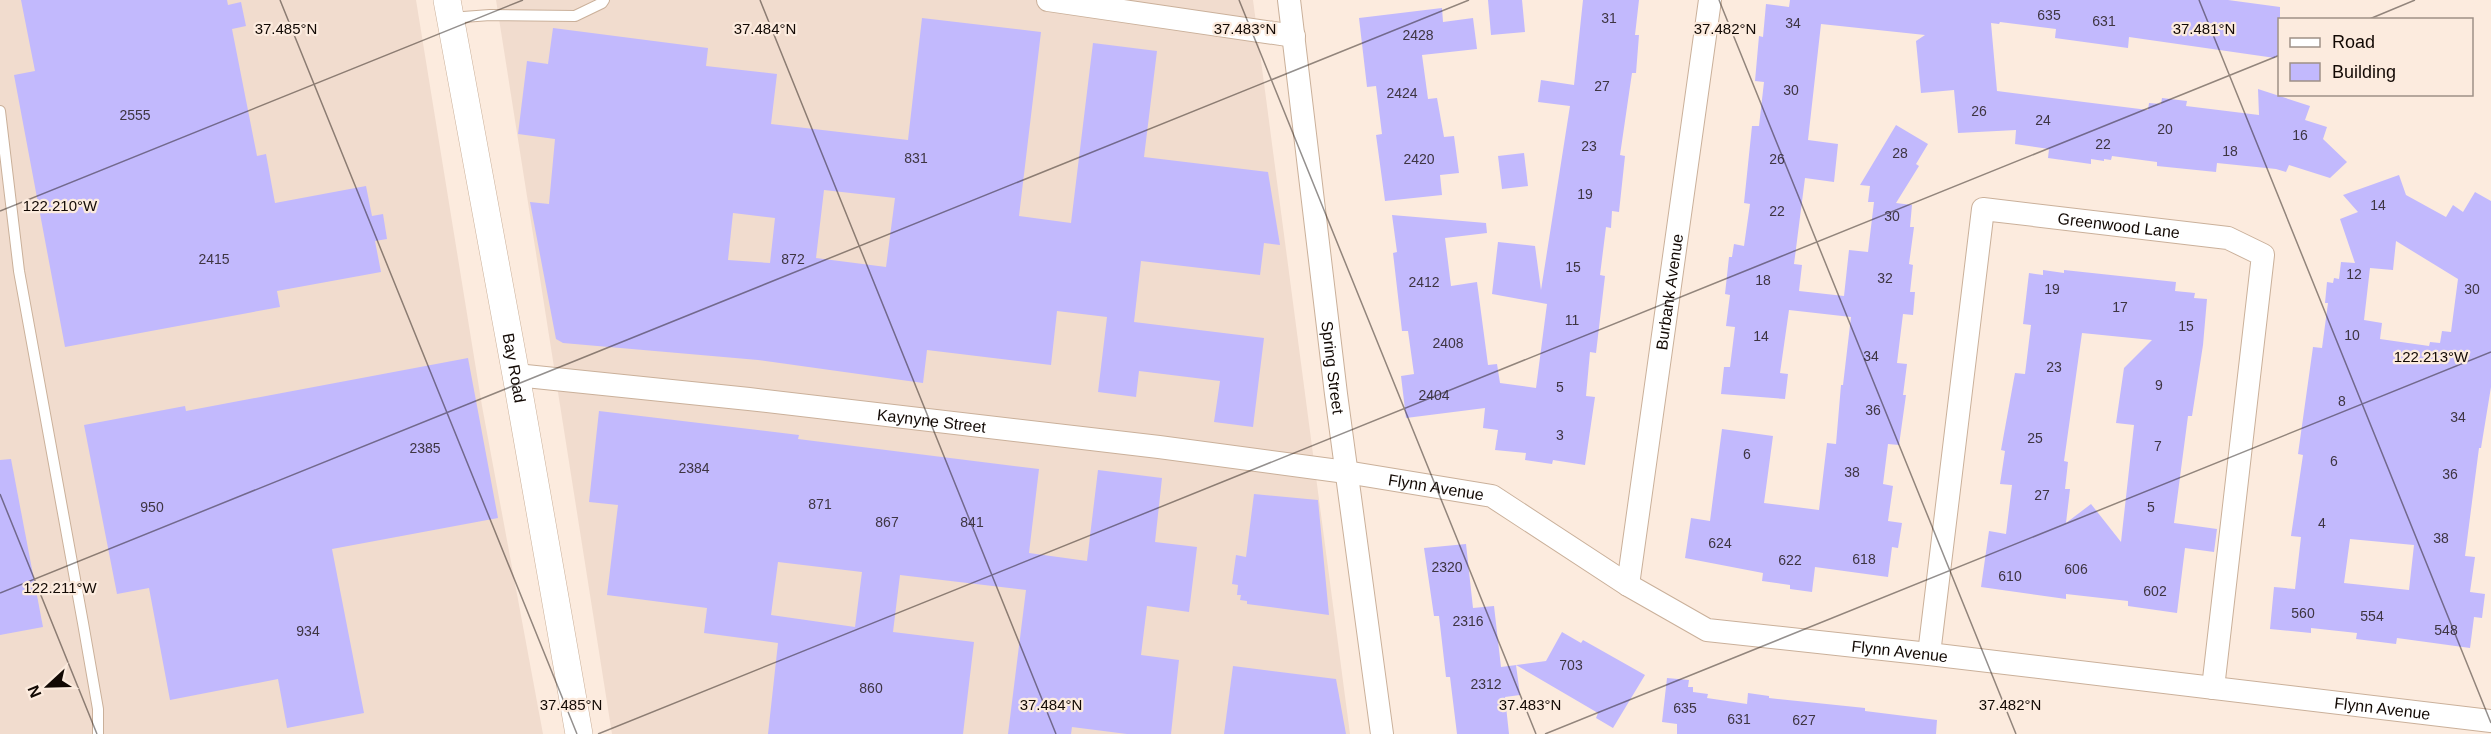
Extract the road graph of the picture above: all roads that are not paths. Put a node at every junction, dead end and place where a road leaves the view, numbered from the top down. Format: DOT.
graph roads {
  1 [pos="604,0"];
  2 [pos="1048,0"];
  3 [pos="1289,0"];
  4 [pos="1710,0"];
  5 [pos="448,9"];
  6 [pos="1294,36"];
  7 [pos="0,111"];
  8 [pos="516,375"];
  9 [pos="1346,472"];
  10 [pos="1628,585"];
  11 [pos="1929,654"];
  12 [pos="2213,688"];
  13 [pos="2491,721"];
  14 [pos="98,734"];
  15 [pos="579,734"];
  16 [pos="1382,734"];
  1 -- 5 [label="lane"];
  2 -- 6 [label="street"];
  3 -- 6 [label="street, Spring Street"];
  4 -- 10 [label="street, Burbank Avenue"];
  5 -- 8 [label="street, Bay Road"];
  6 -- 9 [label="street, Spring Street"];
  7 -- 14 [label="lane"];
  8 -- 9 [label="street, Kaynyne Street"];
  8 -- 15 [label="street, Bay Road"];
  9 -- 10 [label="street, Flynn Avenue"];
  9 -- 16 [label="street, Spring Street"];
  10 -- 11 [label="street, Flynn Avenue"];
  11 -- 12 [label="street, Flynn Avenue"];
  11 -- 12 [label="street, Greenwood Lane"];
  12 -- 13 [label="street, Flynn Avenue"];
}
